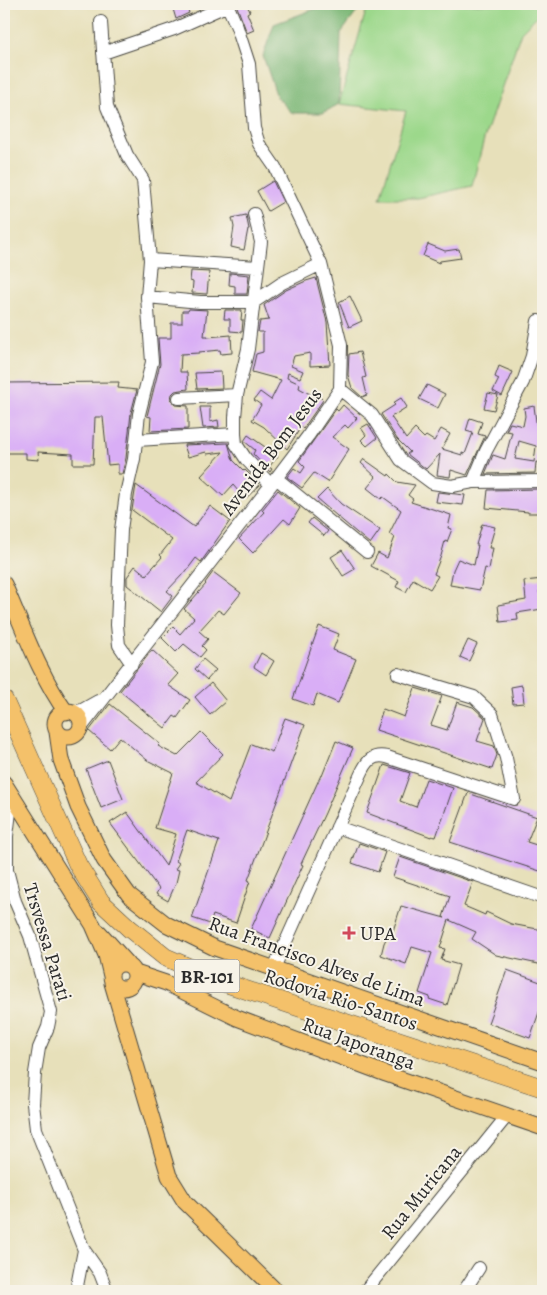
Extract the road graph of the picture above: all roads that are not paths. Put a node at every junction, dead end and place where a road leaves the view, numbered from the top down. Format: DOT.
graph roads {
  1 [pos="228,5"];
  2 [pos="101,22"];
  3 [pos="103,53"];
  4 [pos="254,214"];
  5 [pos="150,260"];
  6 [pos="321,264"];
  7 [pos="258,267"];
  8 [pos="147,297"];
  9 [pos="254,302"];
  10 [pos="538,321"];
  11 [pos="340,389"];
  12 [pos="237,395"];
  13 [pos="180,398"];
  14 [pos="236,434"];
  15 [pos="137,440"];
  16 [pos="274,481"];
  17 [pos="543,481"];
  18 [pos="473,482"];
  19 [pos="367,552"];
  20 [pos="4,584"];
  21 [pos="132,664"];
  22 [pos="39,665"];
  23 [pos="398,674"];
  24 [pos="110,692"];
  25 [pos="4,700"];
  26 [pos="69,712"];
  27 [pos="56,728"];
  28 [pos="78,731"];
  29 [pos="66,775"];
  30 [pos="4,783"];
  31 [pos="12,796"];
  32 [pos="337,827"];
  33 [pos="543,898"];
  34 [pos="93,925"];
  35 [pos="274,968"];
  36 [pos="124,978"];
  37 [pos="543,1062"];
  38 [pos="543,1088"];
  39 [pos="507,1116"];
  40 [pos="543,1128"];
  41 [pos="84,1250"];
  42 [pos="479,1268"];
  43 [pos="76,1291"];
  44 [pos="107,1291"];
  45 [pos="276,1291"];
  46 [pos="365,1291"];
  47 [pos="464,1291"];
  1 -- 3 [label="street"];
  1 -- 6 [label="street, Avenida Bom Jesus"];
  2 -- 3 [label="street"];
  3 -- 5 [label="street"];
  4 -- 7 [label="street"];
  5 -- 7 [label="street"];
  5 -- 8 [label="street"];
  6 -- 9 [label="street"];
  6 -- 11 [label="street, Avenida Bom Jesus"];
  7 -- 9 [label="street"];
  8 -- 9 [label="street"];
  8 -- 15 [label="street"];
  9 -- 12 [label="street"];
  10 -- 18 [label="street"];
  11 -- 16 [label="street, Avenida Bom Jesus"];
  11 -- 18 [label="street"];
  12 -- 13 [label="street"];
  12 -- 14 [label="street"];
  14 -- 15 [label="street"];
  14 -- 16 [label="street"];
  15 -- 21 [label="street"];
  16 -- 19 [label="street"];
  16 -- 21 [label="street, Avenida Bom Jesus"];
  17 -- 18 [label="street"];
  20 -- 22 [label="main road"];
  21 -- 24 [label="street, Avenida Bom Jesus"];
  22 -- 26 [label="main road"];
  22 -- 27 [label="main road, Rua Francisco Alves de Lima"];
  23 -- 32 [label="street"];
  24 -- 26 [label="street, Avenida Bom Jesus"];
  24 -- 28 [label="street, Avenida Bom Jesus"];
  25 -- 38 [label="highway, Rodovia Rio-Santos / BR-101"];
  26 -- 27 [label="main road"];
  26 -- 28 [label="main road"];
  27 -- 28 [label="main road"];
  27 -- 29 [label="main road, Rua Francisco Alves de Lima"];
  28 -- 29 [label="main road, Rua Francisco Alves de Lima"];
  29 -- 35 [label="main road, Rua Francisco Alves de Lima"];
  30 -- 31 [label="main road"];
  31 -- 34 [label="main road"];
  31 -- 41 [label="street, Trsvessa Parati"];
  32 -- 33 [label="street"];
  32 -- 35 [label="street"];
  34 -- 36 [label="main road"];
  34 -- 36 [label="main road"];
  35 -- 37 [label="main road, Rua Francisco Alves de Lima"];
  36 -- 39 [label="main road, Rua Japoranga"];
  36 -- 45 [label="main road"];
  39 -- 40 [label="main road, Rua Japoranga"];
  39 -- 46 [label="street, Rua Muricana"];
  41 -- 43 [label="street"];
  41 -- 44 [label="street, Trsvessa Parati"];
  42 -- 47 [label="street"];
}
